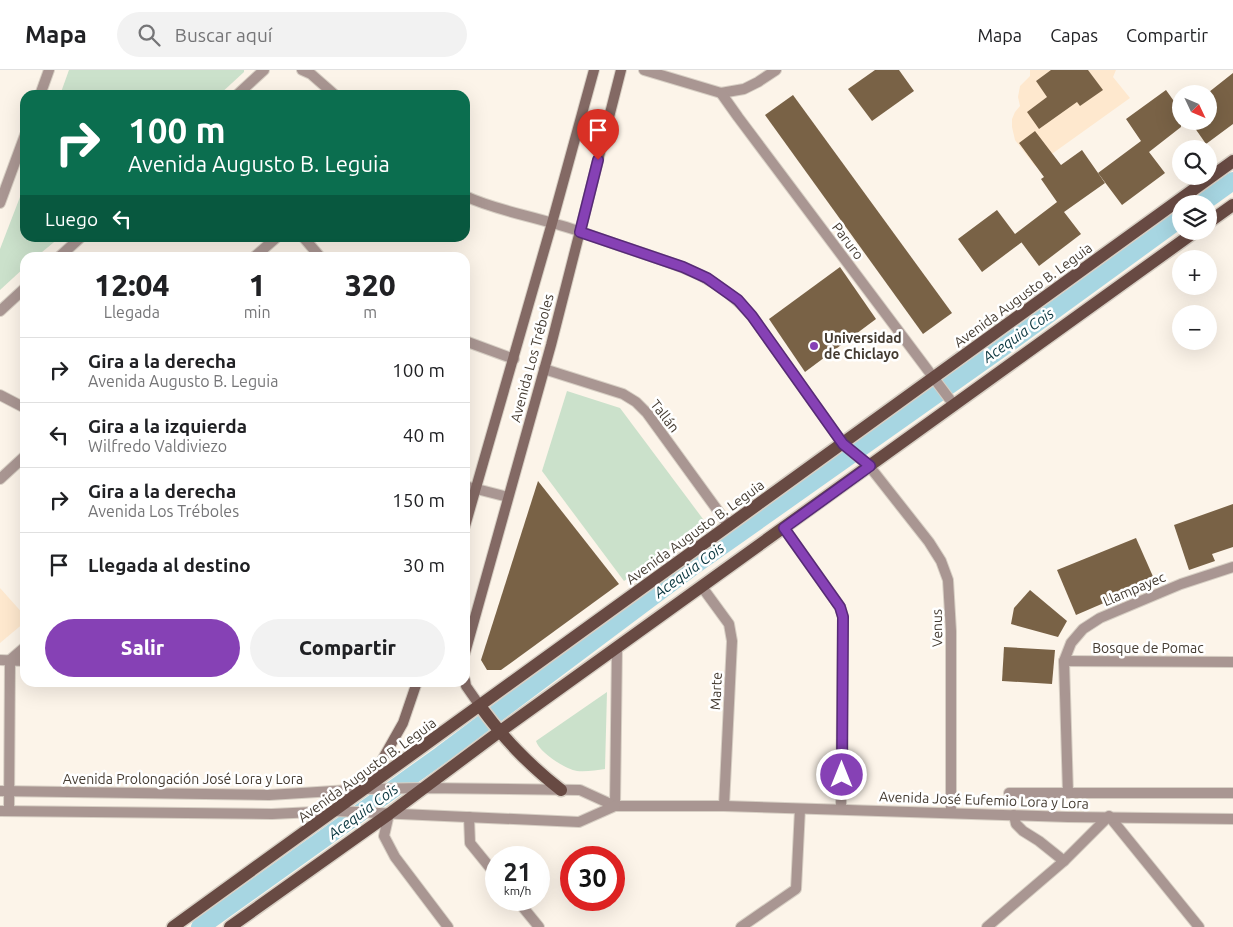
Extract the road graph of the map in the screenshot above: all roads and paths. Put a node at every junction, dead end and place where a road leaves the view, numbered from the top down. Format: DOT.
graph roads {
  1 [pos="49,70"];
  2 [pos="264,70"];
  3 [pos="302,70"];
  4 [pos="594,70"];
  5 [pos="621,70"];
  6 [pos="644,70"];
  7 [pos="776,70"];
  8 [pos="42,90"];
  9 [pos="242,90"];
  10 [pos="329,90"];
  11 [pos="721,93"];
  12 [pos="20,149"];
  13 [pos="1233,161"];
  14 [pos="470,198"];
  15 [pos="0,203"];
  16 [pos="1233,205"];
  17 [pos="1217,216"];
  18 [pos="552,223"];
  19 [pos="580,232"];
  20 [pos="1183,240"];
  21 [pos="76,242"];
  22 [pos="271,242"];
  23 [pos="307,242"];
  24 [pos="65,252"];
  25 [pos="260,252"];
  26 [pos="316,252"];
  27 [pos="20,293"];
  28 [pos="0,311"];
  29 [pos="470,343"];
  30 [pos="514,359"];
  31 [pos="544,369"];
  32 [pos="935,379"];
  33 [pos="0,396"];
  34 [pos="953,404"];
  35 [pos="20,406"];
  36 [pos="844,445"];
  37 [pos="20,461"];
  38 [pos="870,466"];
  39 [pos="0,479"];
  40 [pos="470,487"];
  41 [pos="477,488"];
  42 [pos="508,497"];
  43 [pos="470,510"];
  44 [pos="729,526"];
  45 [pos="784,528"];
  46 [pos="1233,567"];
  47 [pos="702,587"];
  48 [pos="470,635"];
  49 [pos="617,648"];
  50 [pos="20,650"];
  51 [pos="5,660"];
  52 [pos="20,660"];
  53 [pos="1064,661"];
  54 [pos="1233,662"];
  55 [pos="415,687"];
  56 [pos="467,687"];
  57 [pos="481,706"];
  58 [pos="499,731"];
  59 [pos="425,788"];
  60 [pos="367,789"];
  61 [pos="561,790"];
  62 [pos="5,791"];
  63 [pos="1008,793"];
  64 [pos="1068,793"];
  65 [pos="1233,793"];
  66 [pos="615,806"];
  67 [pos="724,806"];
  68 [pos="800,809"];
  69 [pos="841,809"];
  70 [pos="4,811"];
  71 [pos="336,812"];
  72 [pos="951,813"];
  73 [pos="388,814"];
  74 [pos="1014,815"];
  75 [pos="1109,816"];
  76 [pos="469,817"];
  77 [pos="1233,819"];
  78 [pos="485,861"];
  79 [pos="1064,862"];
  80 [pos="526,911"];
  81 [pos="236,925"];
  82 [pos="174,927"];
  83 [pos="448,927"];
  84 [pos="539,927"];
  85 [pos="741,927"];
  86 [pos="987,927"];
  87 [pos="1200,927"];
  1 -- 8 [label="street"];
  2 -- 9 [label="street"];
  3 -- 10 [label="street"];
  4 -- 18 [label="main road, Avenida Los Tréboles"];
  5 -- 19 [label="main road, Avenida Los Tréboles"];
  6 -- 11 [label="street"];
  7 -- 11 [label="street"];
  11 -- 32 [label="street, Paruro"];
  12 -- 15 [label="street"];
  13 -- 32 [label="main road, Avenida Augusto B. Leguia"];
  14 -- 18 [label="street, Venus"];
  16 -- 17 [label="main road"];
  18 -- 19 [label="street, Venus"];
  18 -- 30 [label="main road, Avenida Los Tréboles"];
  19 -- 31 [label="main road, Avenida Los Tréboles"];
  19 -- 36 [label="street, Venus"];
  20 -- 34 [label="main road"];
  21 -- 24 [label="street"];
  22 -- 25 [label="street"];
  23 -- 26 [label="street"];
  27 -- 28 [label="street"];
  29 -- 30 [label="street"];
  30 -- 41 [label="main road, Avenida Los Tréboles"];
  31 -- 42 [label="main road, Avenida Los Tréboles"];
  31 -- 44 [label="street, Tallán"];
  32 -- 34 [label="street, Paruro"];
  32 -- 36 [label="main road, Avenida Augusto B. Leguia"];
  33 -- 35 [label="street"];
  34 -- 38 [label="main road"];
  36 -- 38 [label="street, Venus"];
  36 -- 44 [label="main road, Avenida Augusto B. Leguia"];
  37 -- 39 [label="street"];
  38 -- 45 [label="main road"];
  38 -- 72 [label="street, Venus"];
  40 -- 41 [label="street"];
  41 -- 42 [label="street"];
  41 -- 43 [label="main road, Avenida Los Tréboles"];
  42 -- 48 [label="main road, Avenida Los Tréboles"];
  44 -- 57 [label="main road, Avenida Augusto B. Leguia"];
  45 -- 47 [label="main road"];
  45 -- 69 [label="street"];
  46 -- 53 [label="street, Llampayec"];
  47 -- 49 [label="main road"];
  47 -- 67 [label="street, Marte"];
  49 -- 58 [label="main road"];
  49 -- 66 [label="street"];
  50 -- 51 [label="street"];
  51 -- 52 [label="street"];
  51 -- 62 [label="street"];
  53 -- 54 [label="street, Bosque de Pomac"];
  53 -- 64 [label="street"];
  55 -- 60 [label="main road"];
  56 -- 57 [label="main road"];
  57 -- 58 [label="main road"];
  57 -- 60 [label="main road, Avenida Augusto B. Leguia"];
  58 -- 59 [label="main road"];
  58 -- 61 [label="main road"];
  59 -- 60 [label="street, Avenida Prolongación José Lora y Lora"];
  59 -- 61 [label="street, Avenida José Eufemio Lora y Lora"];
  59 -- 73 [label="main road"];
  60 -- 62 [label="street, Avenida Prolongación José Lora y Lora"];
  60 -- 71 [label="main road, Avenida Augusto B. Leguia"];
  61 -- 66 [label="street, Avenida José Eufemio Lora y Lora"];
  62 -- 70 [label="street"];
  63 -- 64 [label="street"];
  64 -- 65 [label="street"];
  66 -- 67 [label="street, Avenida José Eufemio Lora y Lora"];
  66 -- 76 [label="street, Avenida José Eufemio Lora y Lora"];
  67 -- 68 [label="street, Avenida José Eufemio Lora y Lora"];
  68 -- 69 [label="street, Avenida José Eufemio Lora y Lora"];
  68 -- 85 [label="street"];
  69 -- 72 [label="street, Avenida José Eufemio Lora y Lora"];
  70 -- 71 [label="street"];
  71 -- 73 [label="street"];
  71 -- 82 [label="main road, Avenida Augusto B. Leguia"];
  72 -- 74 [label="street, Avenida José Eufemio Lora y Lora"];
  73 -- 76 [label="street, Avenida José Eufemio Lora y Lora"];
  73 -- 81 [label="main road"];
  73 -- 83 [label="street"];
  74 -- 75 [label="street, Avenida José Eufemio Lora y Lora"];
  74 -- 79 [label="street"];
  75 -- 77 [label="street, Avenida José Eufemio Lora y Lora"];
  75 -- 79 [label="street"];
  75 -- 87 [label="street"];
  76 -- 78 [label="street"];
  79 -- 86 [label="street"];
  80 -- 84 [label="street"];
}
